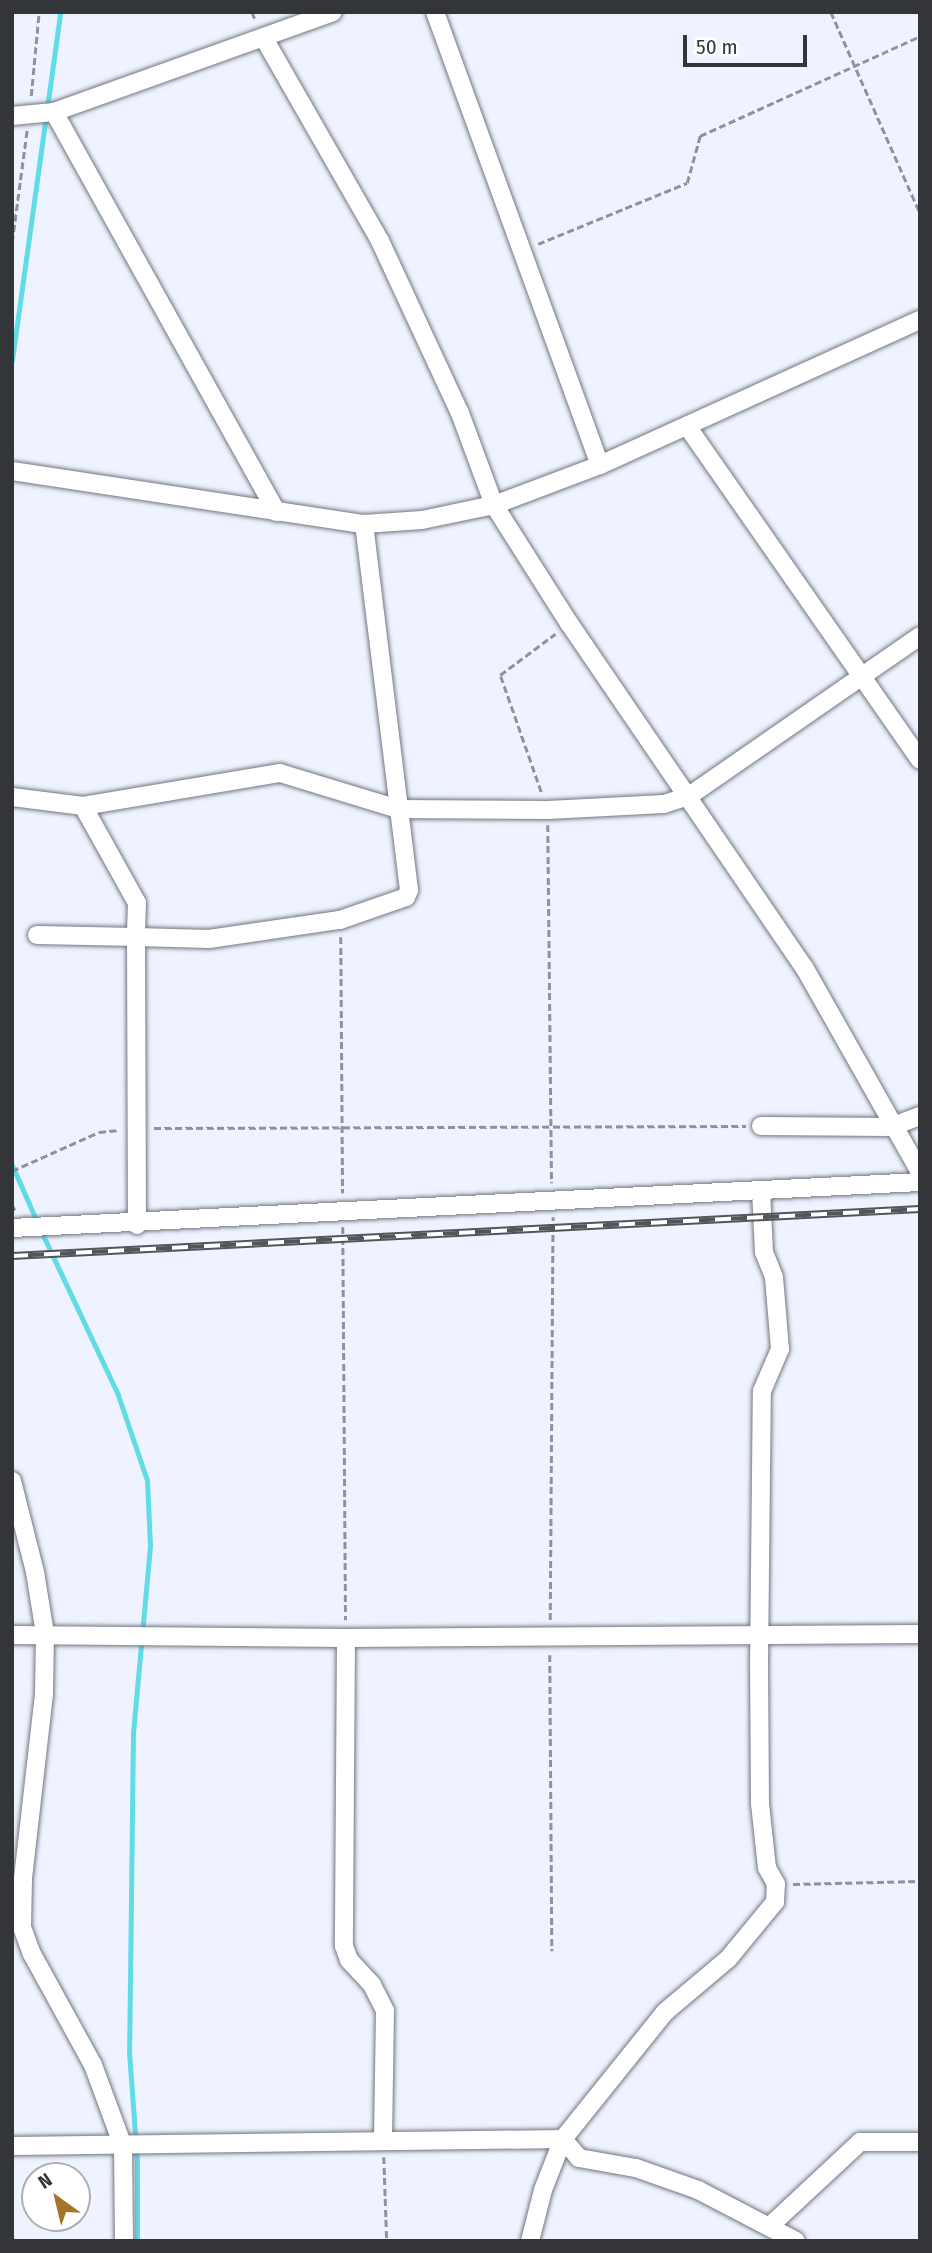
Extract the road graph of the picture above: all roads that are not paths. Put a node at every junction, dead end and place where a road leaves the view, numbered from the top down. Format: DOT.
graph roads {
  1 [pos="333,12"];
  2 [pos="435,12"];
  3 [pos="265,40"];
  4 [pos="54,113"];
  5 [pos="21,116"];
  6 [pos="920,320"];
  7 [pos="687,426"];
  8 [pos="600,465"];
  9 [pos="12,471"];
  10 [pos="494,505"];
  11 [pos="277,512"];
  12 [pos="364,524"];
  13 [pos="920,636"];
  14 [pos="861,677"];
  15 [pos="920,760"];
  16 [pos="689,796"];
  17 [pos="12,797"];
  18 [pos="83,806"];
  19 [pos="398,810"];
  20 [pos="37,935"];
  21 [pos="136,937"];
  22 [pos="920,1115"];
  23 [pos="761,1126"];
  24 [pos="891,1127"];
  25 [pos="920,1171"];
  26 [pos="920,1182"];
  27 [pos="761,1191"];
  28 [pos="137,1224"];
  29 [pos="12,1228"];
  30 [pos="12,1481"];
  31 [pos="45,1634"];
  32 [pos="920,1634"];
  33 [pos="12,1635"];
  34 [pos="761,1636"];
  35 [pos="346,1639"];
  36 [pos="17,1927"];
  37 [pos="564,2139"];
  38 [pos="383,2140"];
  39 [pos="920,2142"];
  40 [pos="123,2146"];
  41 [pos="12,2147"];
  42 [pos="765,2229"];
  43 [pos="124,2241"];
  44 [pos="530,2241"];
  45 [pos="796,2241"];
  1 -- 3 [label="street"];
  2 -- 8 [label="street"];
  3 -- 4 [label="street"];
  3 -- 10 [label="street"];
  4 -- 5 [label="street"];
  4 -- 11 [label="street"];
  6 -- 7 [label="street"];
  7 -- 8 [label="street"];
  7 -- 14 [label="street"];
  8 -- 10 [label="street"];
  9 -- 11 [label="street"];
  10 -- 12 [label="street"];
  10 -- 16 [label="street"];
  11 -- 12 [label="street"];
  12 -- 19 [label="street"];
  13 -- 14 [label="street"];
  14 -- 15 [label="street"];
  14 -- 16 [label="street"];
  16 -- 19 [label="street"];
  16 -- 24 [label="street"];
  17 -- 18 [label="street"];
  18 -- 19 [label="street"];
  18 -- 21 [label="street"];
  19 -- 21 [label="street"];
  20 -- 21 [label="street"];
  21 -- 28 [label="street"];
  22 -- 24 [label="street"];
  23 -- 24 [label="street"];
  24 -- 25 [label="street"];
  26 -- 27 [label="street"];
  27 -- 28 [label="street"];
  27 -- 34 [label="street"];
  28 -- 29 [label="street"];
  30 -- 31 [label="street"];
  31 -- 33 [label="street"];
  31 -- 35 [label="street"];
  31 -- 36 [label="street"];
  32 -- 34 [label="street"];
  34 -- 35 [label="street"];
  34 -- 37 [label="street"];
  35 -- 38 [label="street"];
  36 -- 40 [label="street"];
  37 -- 38 [label="street"];
  37 -- 42 [label="street"];
  37 -- 44 [label="street"];
  38 -- 40 [label="street"];
  39 -- 42 [label="street"];
  40 -- 41 [label="street"];
  40 -- 43 [label="street"];
  42 -- 45 [label="street"];
}
